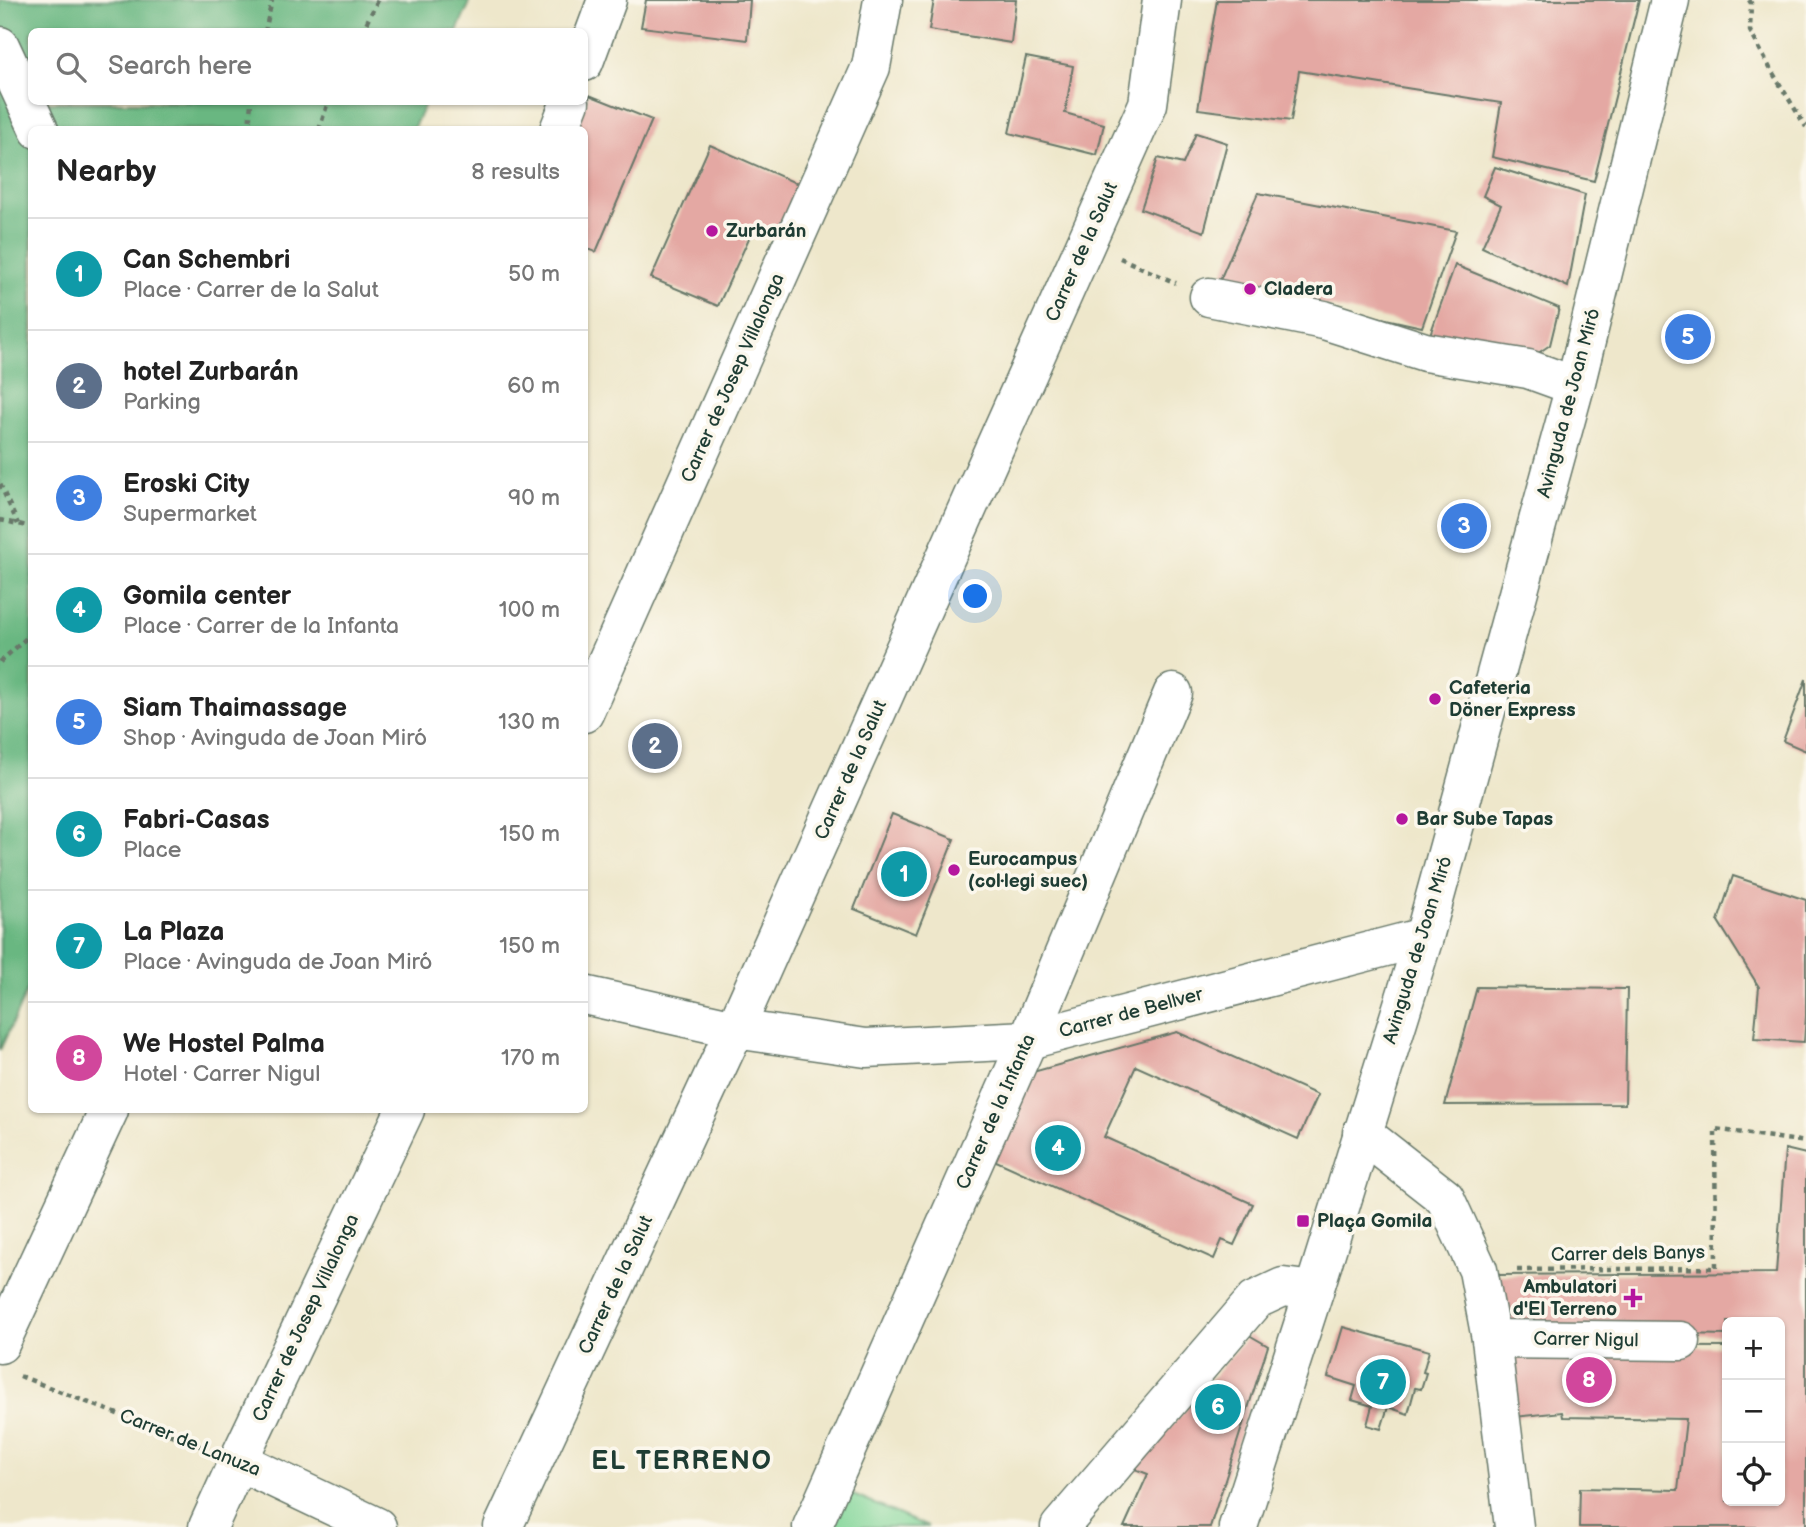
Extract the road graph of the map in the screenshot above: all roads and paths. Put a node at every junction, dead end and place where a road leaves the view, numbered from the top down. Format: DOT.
graph roads {
  1 [pos="272,0"];
  2 [pos="378,0"];
  3 [pos="607,0"];
  4 [pos="883,0"];
  5 [pos="1162,0"];
  6 [pos="1670,0"];
  7 [pos="1749,0"];
  8 [pos="266,28"];
  9 [pos="364,28"];
  10 [pos="0,46"];
  11 [pos="588,51"];
  12 [pos="28,105"];
  13 [pos="28,105"];
  14 [pos="251,105"];
  15 [pos="327,105"];
  16 [pos="569,105"];
  17 [pos="38,126"];
  18 [pos="249,126"];
  19 [pos="320,126"];
  20 [pos="561,126"];
  21 [pos="1806,127"];
  22 [pos="1086,243"];
  23 [pos="1209,298"];
  24 [pos="1575,386"];
  25 [pos="0,484"];
  26 [pos="0,520"];
  27 [pos="18,524"];
  28 [pos="28,526"];
  29 [pos="28,636"];
  30 [pos="0,662"];
  31 [pos="1173,693"];
  32 [pos="588,704"];
  33 [pos="1424,937"];
  34 [pos="588,996"];
  35 [pos="735,1029"];
  36 [pos="1028,1040"];
  37 [pos="108,1113"];
  38 [pos="404,1113"];
  39 [pos="1362,1133"];
  40 [pos="1806,1142"];
  41 [pos="1478,1270"];
  42 [pos="1314,1291"];
  43 [pos="1491,1339"];
  44 [pos="1681,1341"];
  45 [pos="6,1358"];
  46 [pos="238,1461"];
  47 [pos="208,1527"];
  48 [pos="377,1527"];
  49 [pos="503,1527"];
  50 [pos="812,1527"];
  51 [pos="1060,1527"];
  52 [pos="1238,1527"];
  53 [pos="1514,1527"];
  1 -- 8 [label="path"];
  2 -- 9 [label="path"];
  3 -- 11 [label="street"];
  4 -- 32 [label="street, Carrer de Josep Villalonga"];
  5 -- 22 [label="street, Carrer de la Salut"];
  6 -- 24 [label="street, Avinguda de Joan Miró"];
  7 -- 21 [label="path"];
  10 -- 13 [label="street"];
  12 -- 17 [label="street"];
  14 -- 18 [label="path"];
  15 -- 19 [label="path"];
  16 -- 20 [label="street"];
  22 -- 23 [label="path"];
  22 -- 35 [label="street, Carrer de la Salut"];
  23 -- 24 [label="street"];
  24 -- 33 [label="street, Avinguda de Joan Miró"];
  25 -- 27 [label="path"];
  26 -- 27 [label="path"];
  27 -- 28 [label="path"];
  29 -- 30 [label="path"];
  31 -- 36 [label="street, Carrer de la Infanta"];
  33 -- 36 [label="street, Carrer de Bellver"];
  33 -- 39 [label="street, Avinguda de Joan Miró"];
  34 -- 35 [label="street, Carrer de Bellver"];
  35 -- 36 [label="street, Carrer de Bellver"];
  35 -- 49 [label="street, Carrer de la Salut"];
  36 -- 50 [label="street, Carrer de la Infanta"];
  37 -- 45 [label="street"];
  38 -- 46 [label="street, Carrer de Josep Villalonga"];
  39 -- 41 [label="street"];
  39 -- 42 [label="street, Avinguda de Joan Miró"];
  40 -- 41 [label="path, Carrer dels Banys"];
  41 -- 43 [label="street"];
  42 -- 51 [label="street"];
  42 -- 52 [label="street, Avinguda de Joan Miró"];
  43 -- 44 [label="street, Carrer Nigul"];
  43 -- 53 [label="street"];
  45 -- 46 [label="path, Carrer de Lanuza"];
  46 -- 47 [label="street, Carrer de Josep Villalonga"];
  46 -- 48 [label="street, Carrer de Lanuza"];
}
